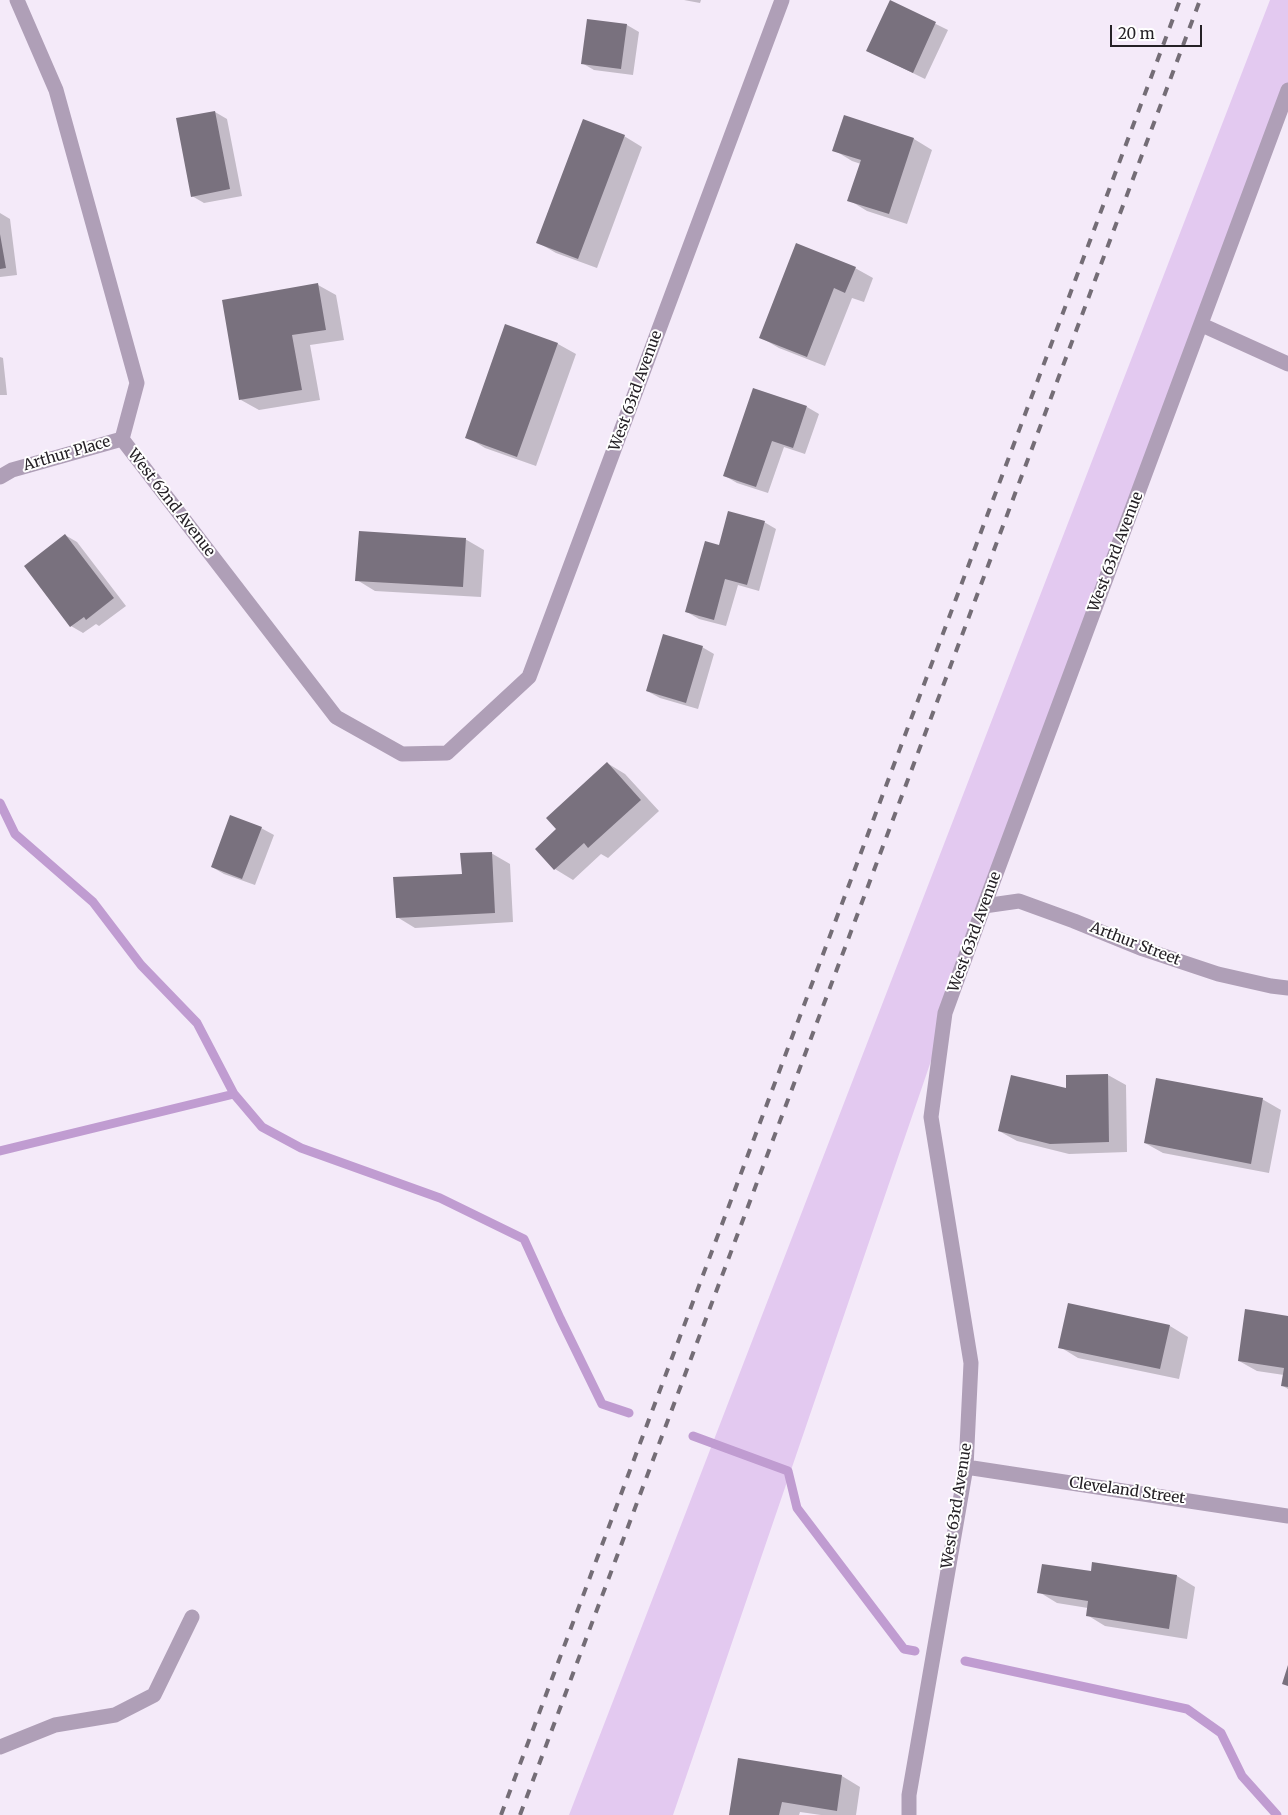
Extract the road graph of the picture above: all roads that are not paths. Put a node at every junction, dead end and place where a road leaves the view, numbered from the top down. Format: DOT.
graph roads {
  1 [pos="17,0"];
  2 [pos="782,0"];
  3 [pos="1288,90"];
  4 [pos="1202,325"];
  5 [pos="1288,364"];
  6 [pos="122,439"];
  7 [pos="6,473"];
  8 [pos="447,753"];
  9 [pos="984,906"];
  10 [pos="1288,988"];
  11 [pos="966,1467"];
  12 [pos="1288,1516"];
  13 [pos="192,1617"];
  14 [pos="0,1747"];
  15 [pos="909,1815"];
  1 -- 6 [label="street, West 62nd Avenue"];
  2 -- 8 [label="street, West 63rd Avenue"];
  3 -- 4 [label="street, West 63rd Avenue"];
  4 -- 5 [label="street"];
  4 -- 9 [label="street, West 63rd Avenue"];
  6 -- 7 [label="street, Arthur Place"];
  6 -- 8 [label="street, West 62nd Avenue"];
  9 -- 10 [label="street, Arthur Street"];
  9 -- 11 [label="street, West 63rd Avenue"];
  11 -- 12 [label="street, Cleveland Street"];
  11 -- 15 [label="street, West 63rd Avenue"];
  13 -- 14 [label="street"];
}
